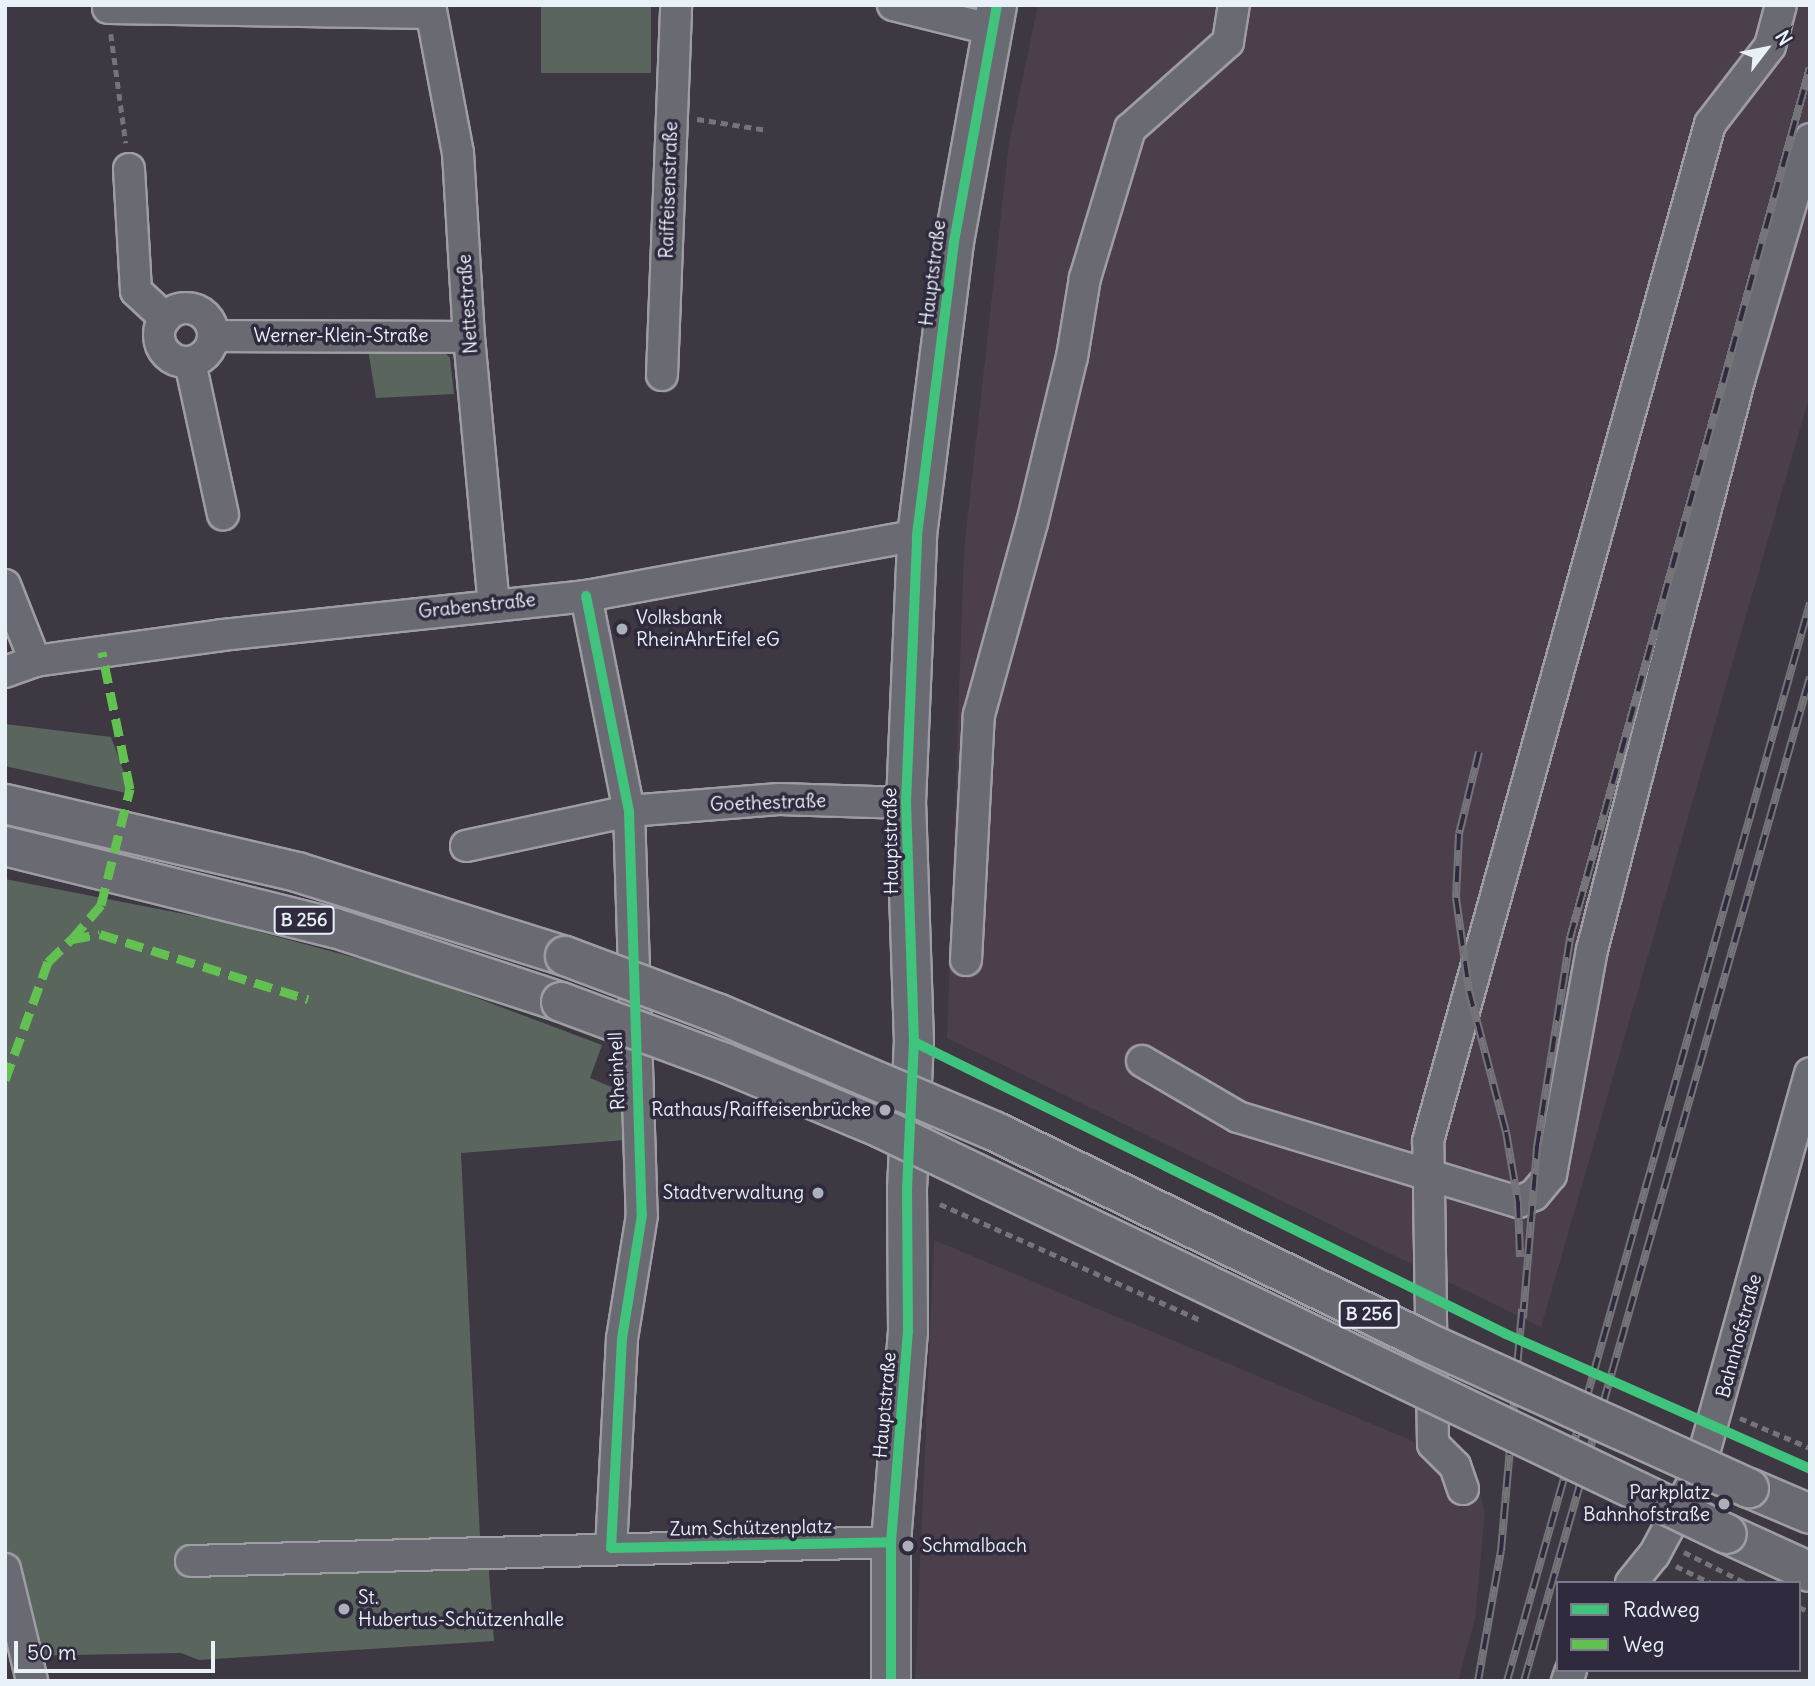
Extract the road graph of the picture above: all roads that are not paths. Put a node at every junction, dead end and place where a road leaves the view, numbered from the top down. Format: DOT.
graph roads {
  1 [pos="676,5"];
  2 [pos="892,5"];
  3 [pos="1234,5"];
  4 [pos="1781,5"];
  5 [pos="108,8"];
  6 [pos="430,9"];
  7 [pos="993,17"];
  8 [pos="1810,139"];
  9 [pos="129,169"];
  10 [pos="165,318"];
  11 [pos="213,335"];
  12 [pos="469,337"];
  13 [pos="190,362"];
  14 [pos="662,375"];
  15 [pos="223,514"];
  16 [pos="916,535"];
  17 [pos="5,585"];
  18 [pos="586,596"];
  19 [pos="494,604"];
  20 [pos="35,661"];
  21 [pos="5,672"];
  22 [pos="906,803"];
  23 [pos="5,804"];
  24 [pos="629,811"];
  25 [pos="5,846"];
  26 [pos="466,846"];
  27 [pos="966,960"];
  28 [pos="1142,1061"];
  29 [pos="1810,1073"];
  30 [pos="1429,1176"];
  31 [pos="1463,1489"];
  32 [pos="1810,1514"];
  33 [pos="891,1542"];
  34 [pos="611,1548"];
  35 [pos="191,1561"];
  36 [pos="5,1569"];
  37 [pos="1810,1572"];
  38 [pos="1633,1581"];
  39 [pos="32,1681"];
  40 [pos="891,1681"];
  1 -- 14 [label="street, Raiffeisenstraße"];
  2 -- 7 [label="street"];
  3 -- 27 [label="street"];
  4 -- 30 [label="street"];
  5 -- 6 [label="street"];
  6 -- 12 [label="street, Nettestraße"];
  7 -- 16 [label="main road, Hauptstraße"];
  8 -- 30 [label="street"];
  9 -- 10 [label="street"];
  10 -- 11 [label="street"];
  10 -- 13 [label="street"];
  11 -- 12 [label="street, Werner-Klein-Straße"];
  11 -- 13 [label="street"];
  12 -- 19 [label="street, Nettestraße"];
  13 -- 15 [label="street"];
  16 -- 18 [label="street, Grabenstraße"];
  16 -- 22 [label="main road, Hauptstraße"];
  17 -- 20 [label="street"];
  18 -- 19 [label="street, Grabenstraße"];
  18 -- 24 [label="street, Rheinhell"];
  19 -- 20 [label="street, Grabenstraße"];
  20 -- 21 [label="street, Grabenstraße"];
  22 -- 24 [label="street, Goethestraße"];
  22 -- 33 [label="main road, Hauptstraße"];
  23 -- 32 [label="main road, B 256, bridge"];
  24 -- 26 [label="street, Goethestraße"];
  24 -- 34 [label="street, Rheinhell"];
  25 -- 37 [label="main road, B 256, bridge"];
  28 -- 30 [label="street"];
  29 -- 38 [label="street, Bahnhofstraße"];
  30 -- 31 [label="street"];
  33 -- 34 [label="street, Zum Schützenplatz"];
  33 -- 40 [label="main road, Hauptstraße"];
  34 -- 35 [label="street, Zum Schützenplatz"];
  36 -- 39 [label="street"];
}
